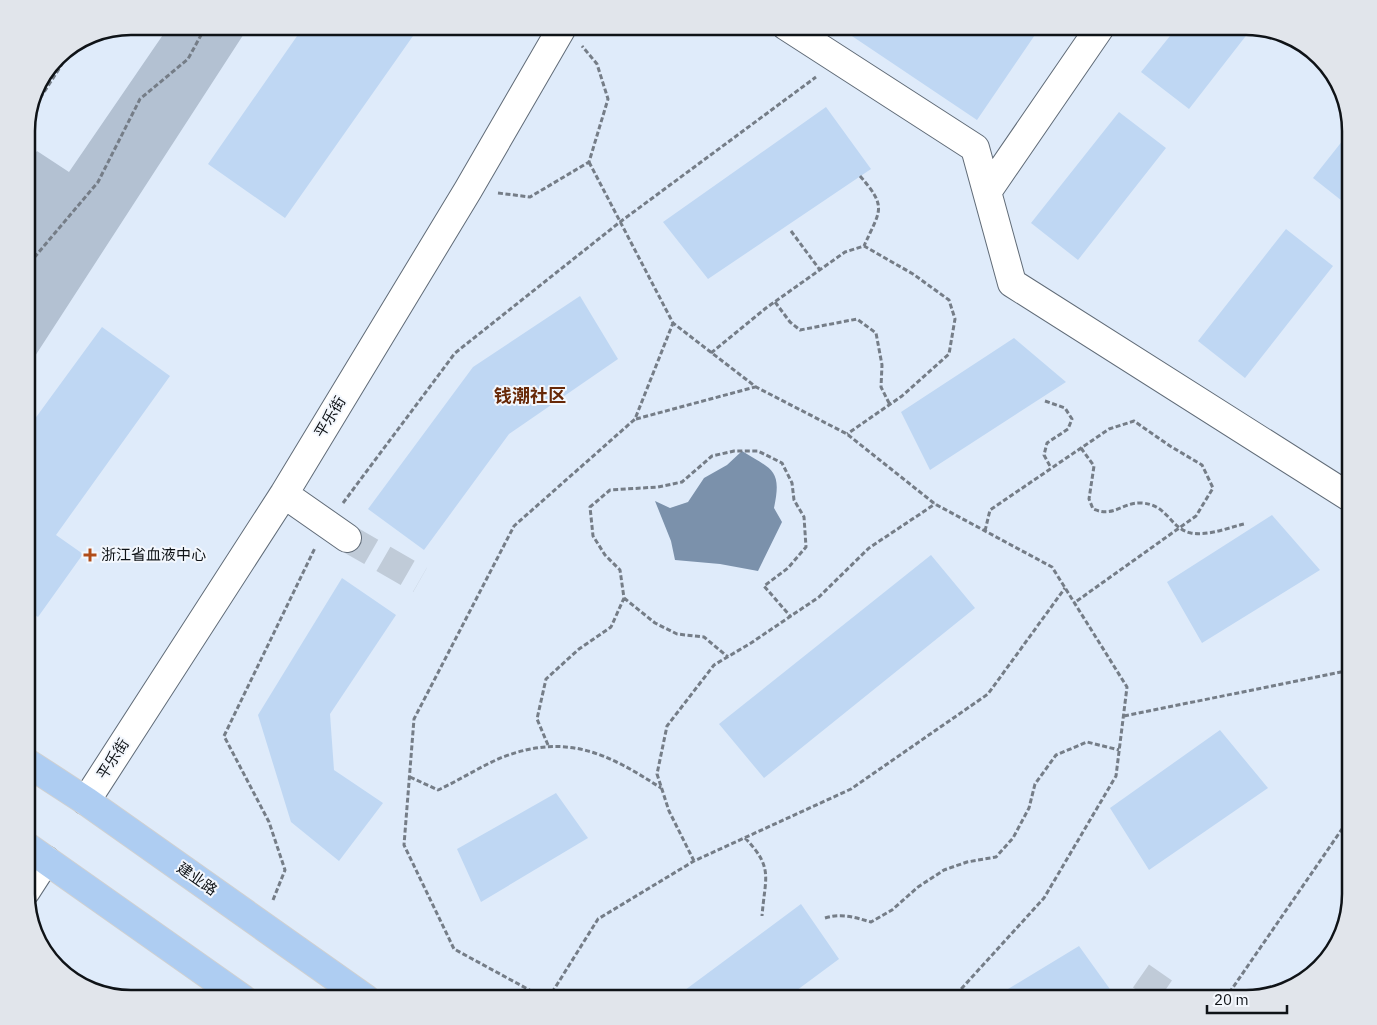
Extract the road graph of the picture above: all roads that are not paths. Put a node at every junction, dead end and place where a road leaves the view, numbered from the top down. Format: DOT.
graph roads {
  1 [pos="570,35"];
  2 [pos="800,35"];
  3 [pos="1094,35"];
  4 [pos="987,192"];
  5 [pos="1342,492"];
  6 [pos="284,494"];
  7 [pos="337,531"];
  8 [pos="35,768"];
  9 [pos="86,801"];
  10 [pos="36,853"];
  11 [pos="230,990"];
  12 [pos="353,990"];
  1 -- 6 [label="street, 平乐街"];
  2 -- 4 [label="street"];
  3 -- 4 [label="street"];
  4 -- 5 [label="street"];
  6 -- 7 [label="street"];
  6 -- 9 [label="street, 平乐街"];
  8 -- 9 [label="main road, 建业路"];
  9 -- 12 [label="main road, 建业路"];
  10 -- 11 [label="main road"];
}
